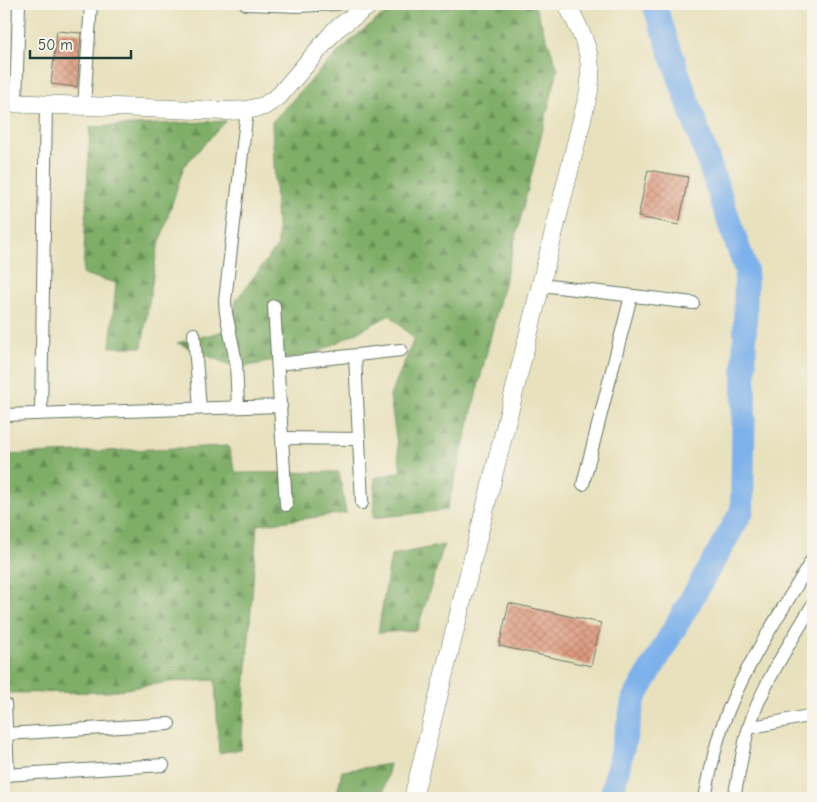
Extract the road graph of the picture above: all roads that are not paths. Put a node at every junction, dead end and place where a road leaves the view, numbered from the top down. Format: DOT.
graph roads {
  1 [pos="19,4"];
  2 [pos="91,4"];
  3 [pos="246,4"];
  4 [pos="337,4"];
  5 [pos="371,4"];
  6 [pos="567,4"];
  7 [pos="298,5"];
  8 [pos="10,103"];
  9 [pos="46,105"];
  10 [pos="84,106"];
  11 [pos="247,110"];
  12 [pos="541,285"];
  13 [pos="631,296"];
  14 [pos="693,303"];
  15 [pos="274,306"];
  16 [pos="194,334"];
  17 [pos="400,350"];
  18 [pos="355,356"];
  19 [pos="278,364"];
  20 [pos="281,406"];
  21 [pos="238,407"];
  22 [pos="200,408"];
  23 [pos="41,413"];
  24 [pos="4,415"];
  25 [pos="283,438"];
  26 [pos="359,439"];
  27 [pos="583,484"];
  28 [pos="362,503"];
  29 [pos="286,505"];
  30 [pos="813,558"];
  31 [pos="813,604"];
  32 [pos="5,704"];
  33 [pos="813,715"];
  34 [pos="169,724"];
  35 [pos="748,728"];
  36 [pos="6,734"];
  37 [pos="163,765"];
  38 [pos="6,775"];
  39 [pos="413,798"];
  40 [pos="705,798"];
  41 [pos="734,798"];
  1 -- 8 [label="street"];
  2 -- 10 [label="street"];
  3 -- 7 [label="street"];
  4 -- 7 [label="street"];
  5 -- 11 [label="street"];
  6 -- 12 [label="street"];
  8 -- 9 [label="street"];
  9 -- 10 [label="street"];
  9 -- 23 [label="street"];
  10 -- 11 [label="street"];
  11 -- 21 [label="street"];
  12 -- 13 [label="street"];
  12 -- 39 [label="street"];
  13 -- 14 [label="street"];
  13 -- 27 [label="street"];
  15 -- 19 [label="street"];
  16 -- 22 [label="street"];
  17 -- 18 [label="street"];
  18 -- 19 [label="street"];
  18 -- 26 [label="street"];
  19 -- 20 [label="street"];
  20 -- 21 [label="street"];
  20 -- 25 [label="street"];
  21 -- 22 [label="street"];
  22 -- 23 [label="street"];
  23 -- 24 [label="street"];
  25 -- 26 [label="street"];
  25 -- 29 [label="street"];
  26 -- 28 [label="street"];
  30 -- 40 [label="street"];
  31 -- 35 [label="street"];
  32 -- 36 [label="street"];
  33 -- 35 [label="street"];
  34 -- 36 [label="street"];
  35 -- 41 [label="street"];
  36 -- 38 [label="street"];
  37 -- 38 [label="street"];
}
